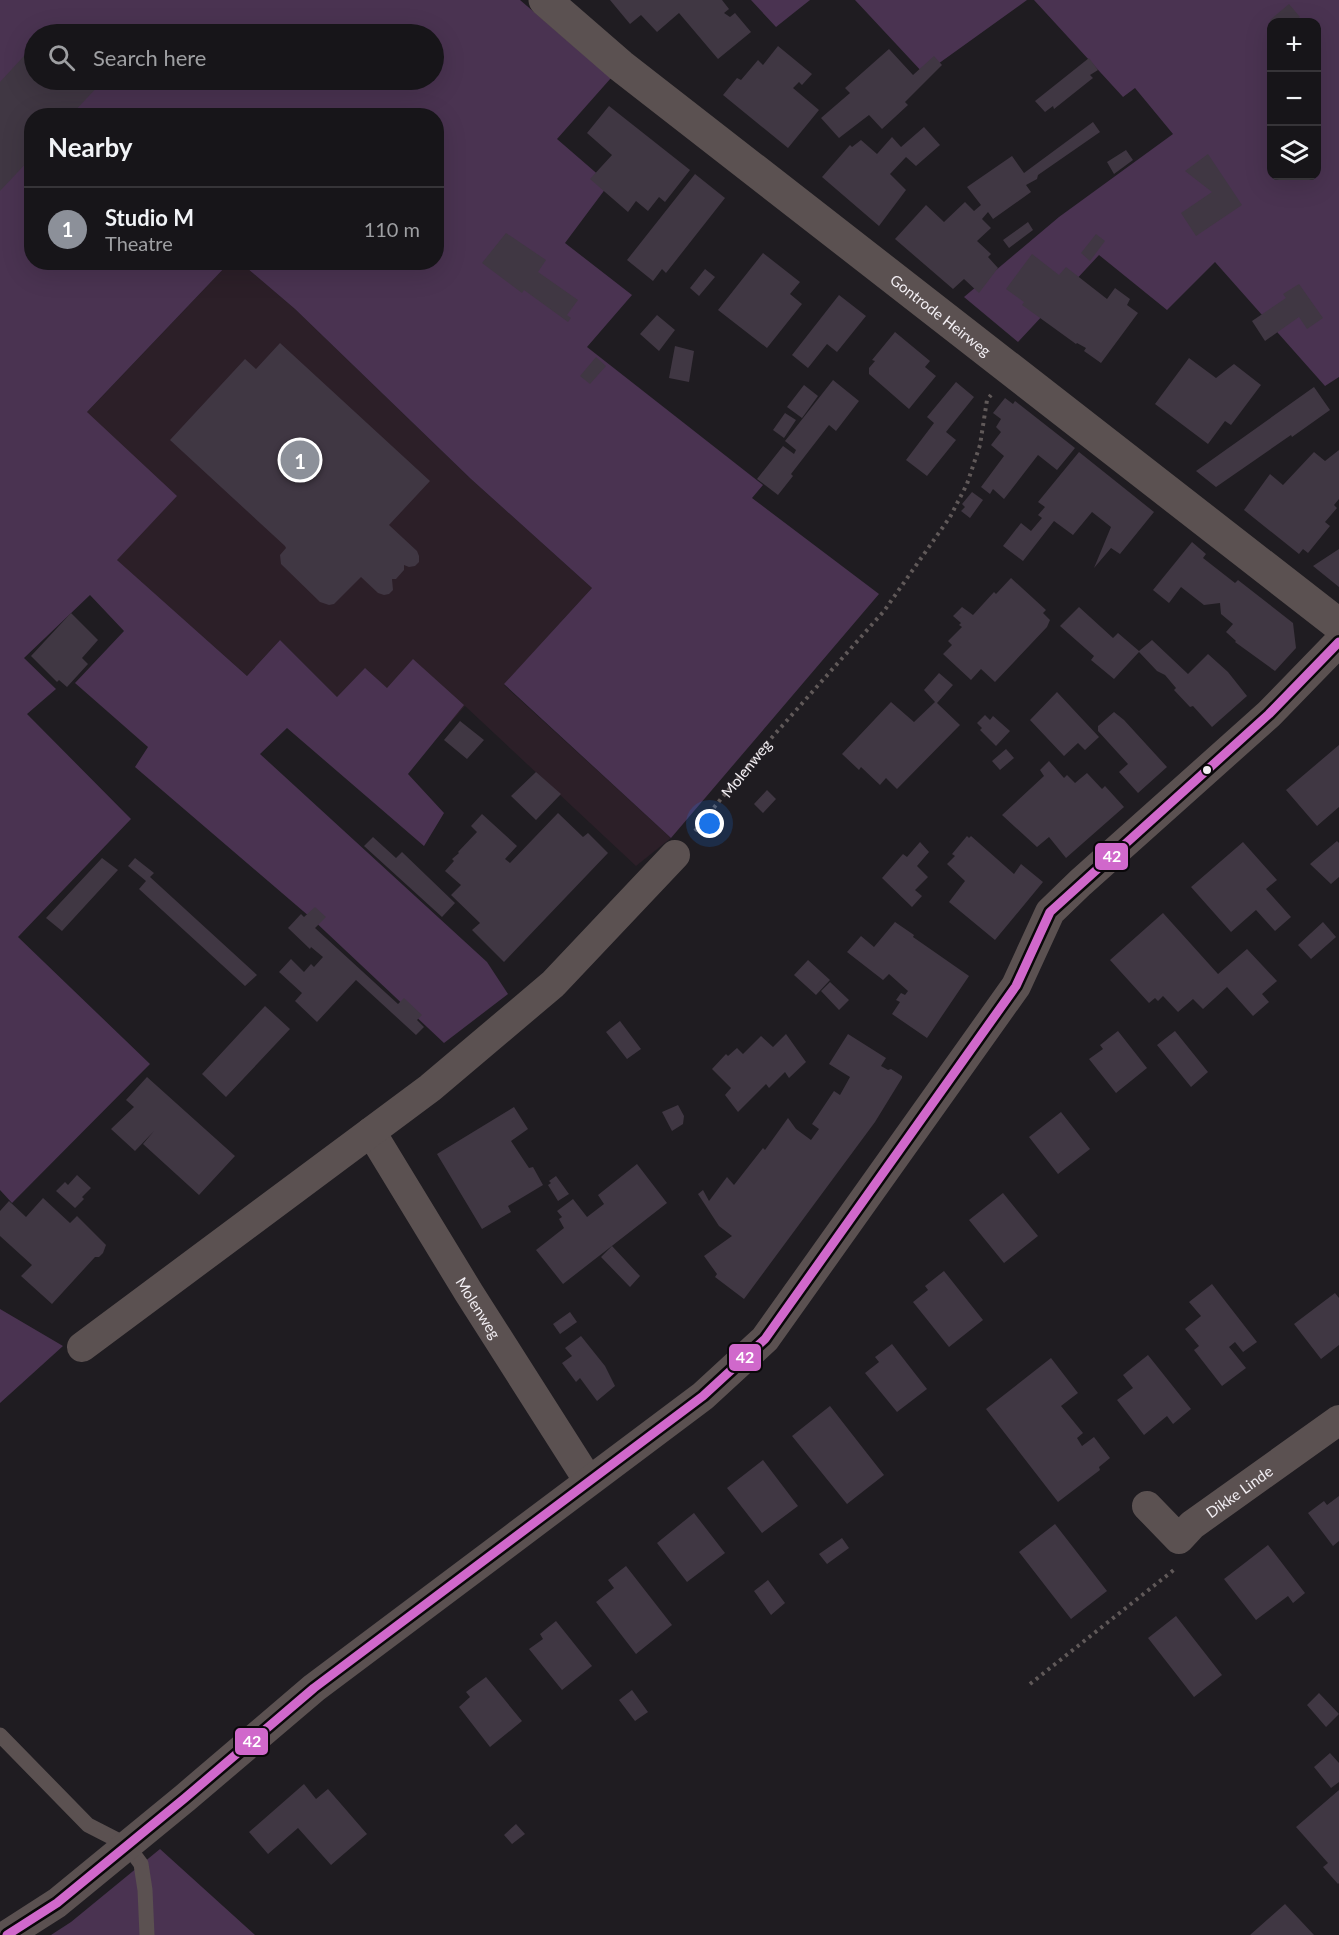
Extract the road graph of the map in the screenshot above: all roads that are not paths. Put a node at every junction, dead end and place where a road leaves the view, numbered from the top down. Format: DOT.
graph roads {
  1 [pos="545,0"];
  2 [pos="1339,625"];
  3 [pos="1339,642"];
  4 [pos="675,855"];
  5 [pos="371,1132"];
  6 [pos="82,1347"];
  7 [pos="1339,1420"];
  8 [pos="588,1480"];
  9 [pos="1147,1506"];
  10 [pos="0,1735"];
  11 [pos="127,1845"];
  12 [pos="7,1935"];
  13 [pos="147,1935"];
  1 -- 2 [label="street, Gontrode Heirweg"];
  3 -- 8 [label="street"];
  4 -- 5 [label="street"];
  5 -- 6 [label="street"];
  5 -- 8 [label="street, Molenweg"];
  7 -- 9 [label="street, Dikke Linde"];
  8 -- 11 [label="street"];
  10 -- 11 [label="lane"];
  11 -- 12 [label="street"];
  11 -- 13 [label="lane"];
}
